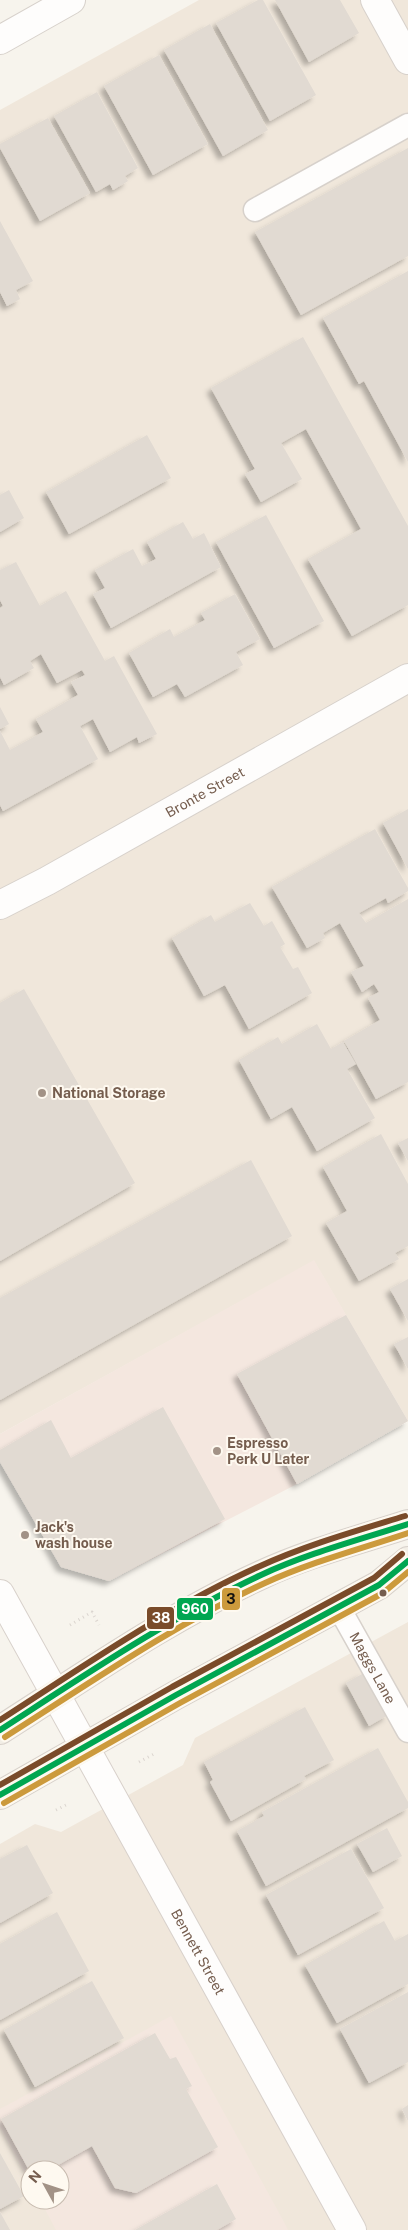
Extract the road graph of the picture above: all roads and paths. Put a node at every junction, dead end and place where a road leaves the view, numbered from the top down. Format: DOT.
graph roads {
  1 [pos="71,0"];
  2 [pos="375,0"];
  3 [pos="0,40"];
  4 [pos="408,60"];
  5 [pos="408,125"];
  6 [pos="255,210"];
  7 [pos="408,678"];
  8 [pos="0,905"];
  9 [pos="408,1524"];
  10 [pos="408,1561"];
  11 [pos="0,1594"];
  12 [pos="338,1606"];
  13 [pos="92,1612"];
  14 [pos="70,1625"];
  15 [pos="56,1695"];
  16 [pos="0,1730"];
  17 [pos="408,1731"];
  18 [pos="85,1748"];
  19 [pos="154,1754"];
  20 [pos="139,1762"];
  21 [pos="0,1795"];
  22 [pos="68,1804"];
  23 [pos="56,1810"];
  24 [pos="352,2230"];
  1 -- 3 [label="main road"];
  2 -- 4 [label="main road"];
  5 -- 6 [label="lane"];
  7 -- 8 [label="main road, Bronte Street"];
  9 -- 15 [label="main road"];
  10 -- 12 [label="main road"];
  11 -- 15 [label="main road, Bennett Street"];
  12 -- 17 [label="lane, Maggs Lane"];
  12 -- 18 [label="main road"];
  13 -- 14 [label="path"];
  15 -- 16 [label="main road"];
  15 -- 18 [label="main road, Bennett Street"];
  18 -- 21 [label="main road"];
  18 -- 24 [label="main road, Bennett Street"];
  19 -- 20 [label="path"];
  22 -- 23 [label="path"];
}
